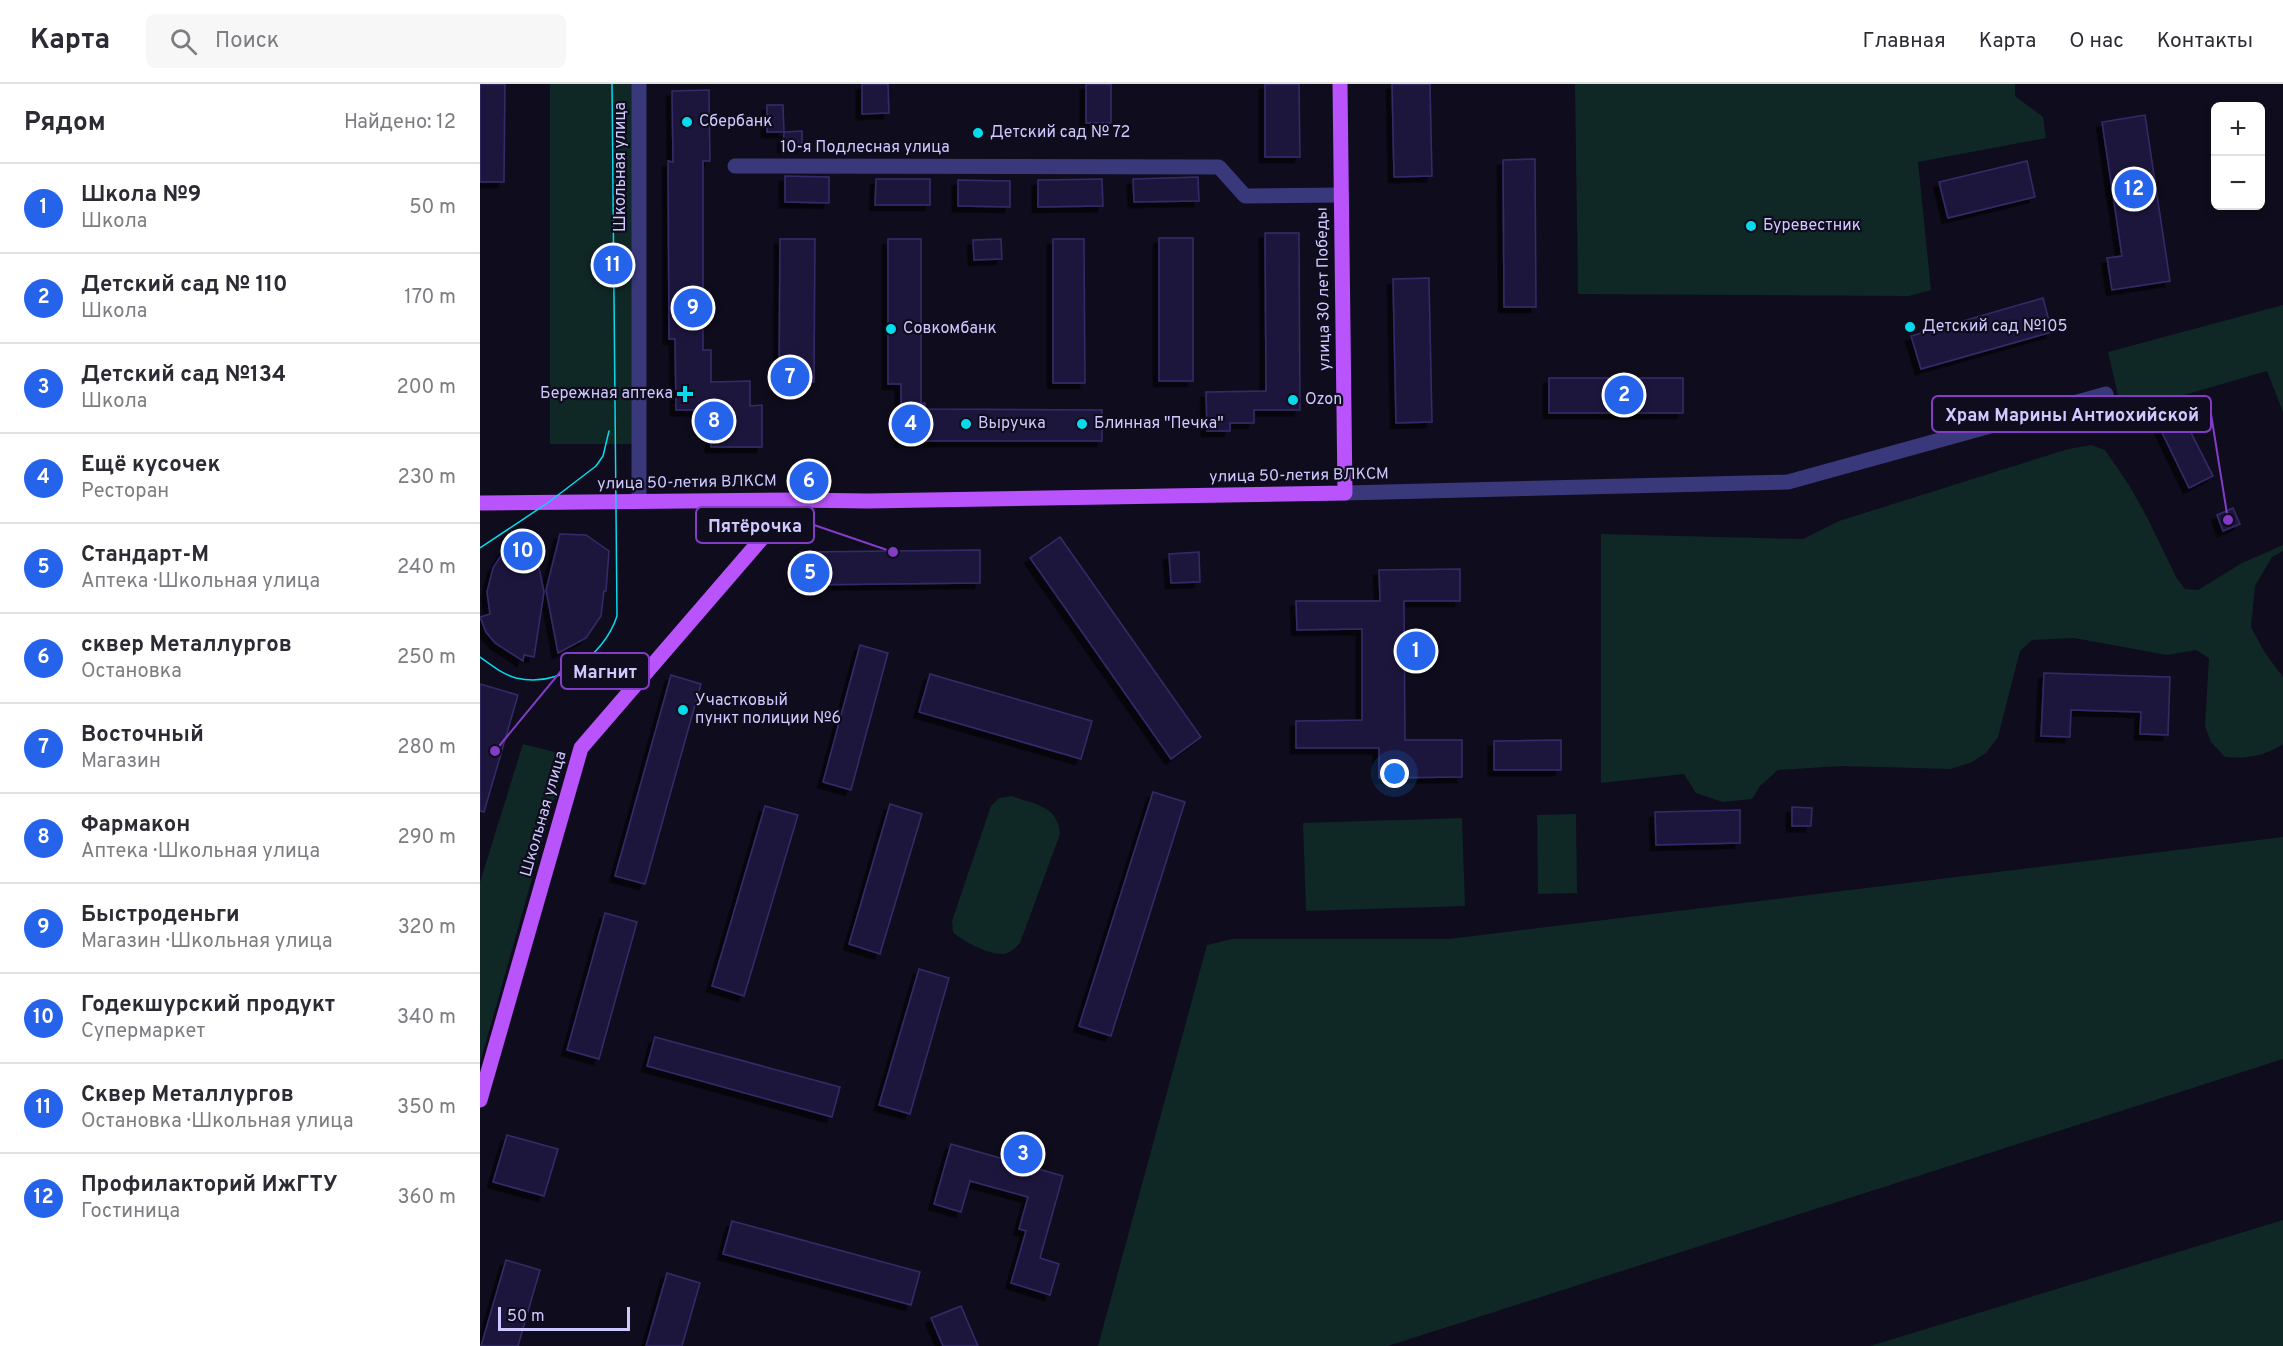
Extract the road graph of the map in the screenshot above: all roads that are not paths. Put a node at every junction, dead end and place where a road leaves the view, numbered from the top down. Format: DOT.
graph roads {
  1 [pos="639,84"];
  2 [pos="1340,84"];
  3 [pos="735,166"];
  4 [pos="1341,195"];
  5 [pos="2106,394"];
  6 [pos="1345,494"];
  7 [pos="795,500"];
  8 [pos="639,501"];
  9 [pos="480,503"];
  10 [pos="480,1100"];
  1 -- 8 [label="street, Школьная улица"];
  2 -- 4 [label="main road, улица 30 лет Победы"];
  3 -- 4 [label="street, 10-я Подлесная улица"];
  4 -- 6 [label="main road, улица 30 лет Победы"];
  5 -- 6 [label="street, улица 50-летия ВЛКСМ"];
  6 -- 7 [label="main road, улица 50-летия ВЛКСМ"];
  7 -- 8 [label="main road, улица 50-летия ВЛКСМ"];
  7 -- 10 [label="main road, Школьная улица"];
  8 -- 9 [label="main road, улица 50-летия ВЛКСМ"];
}
